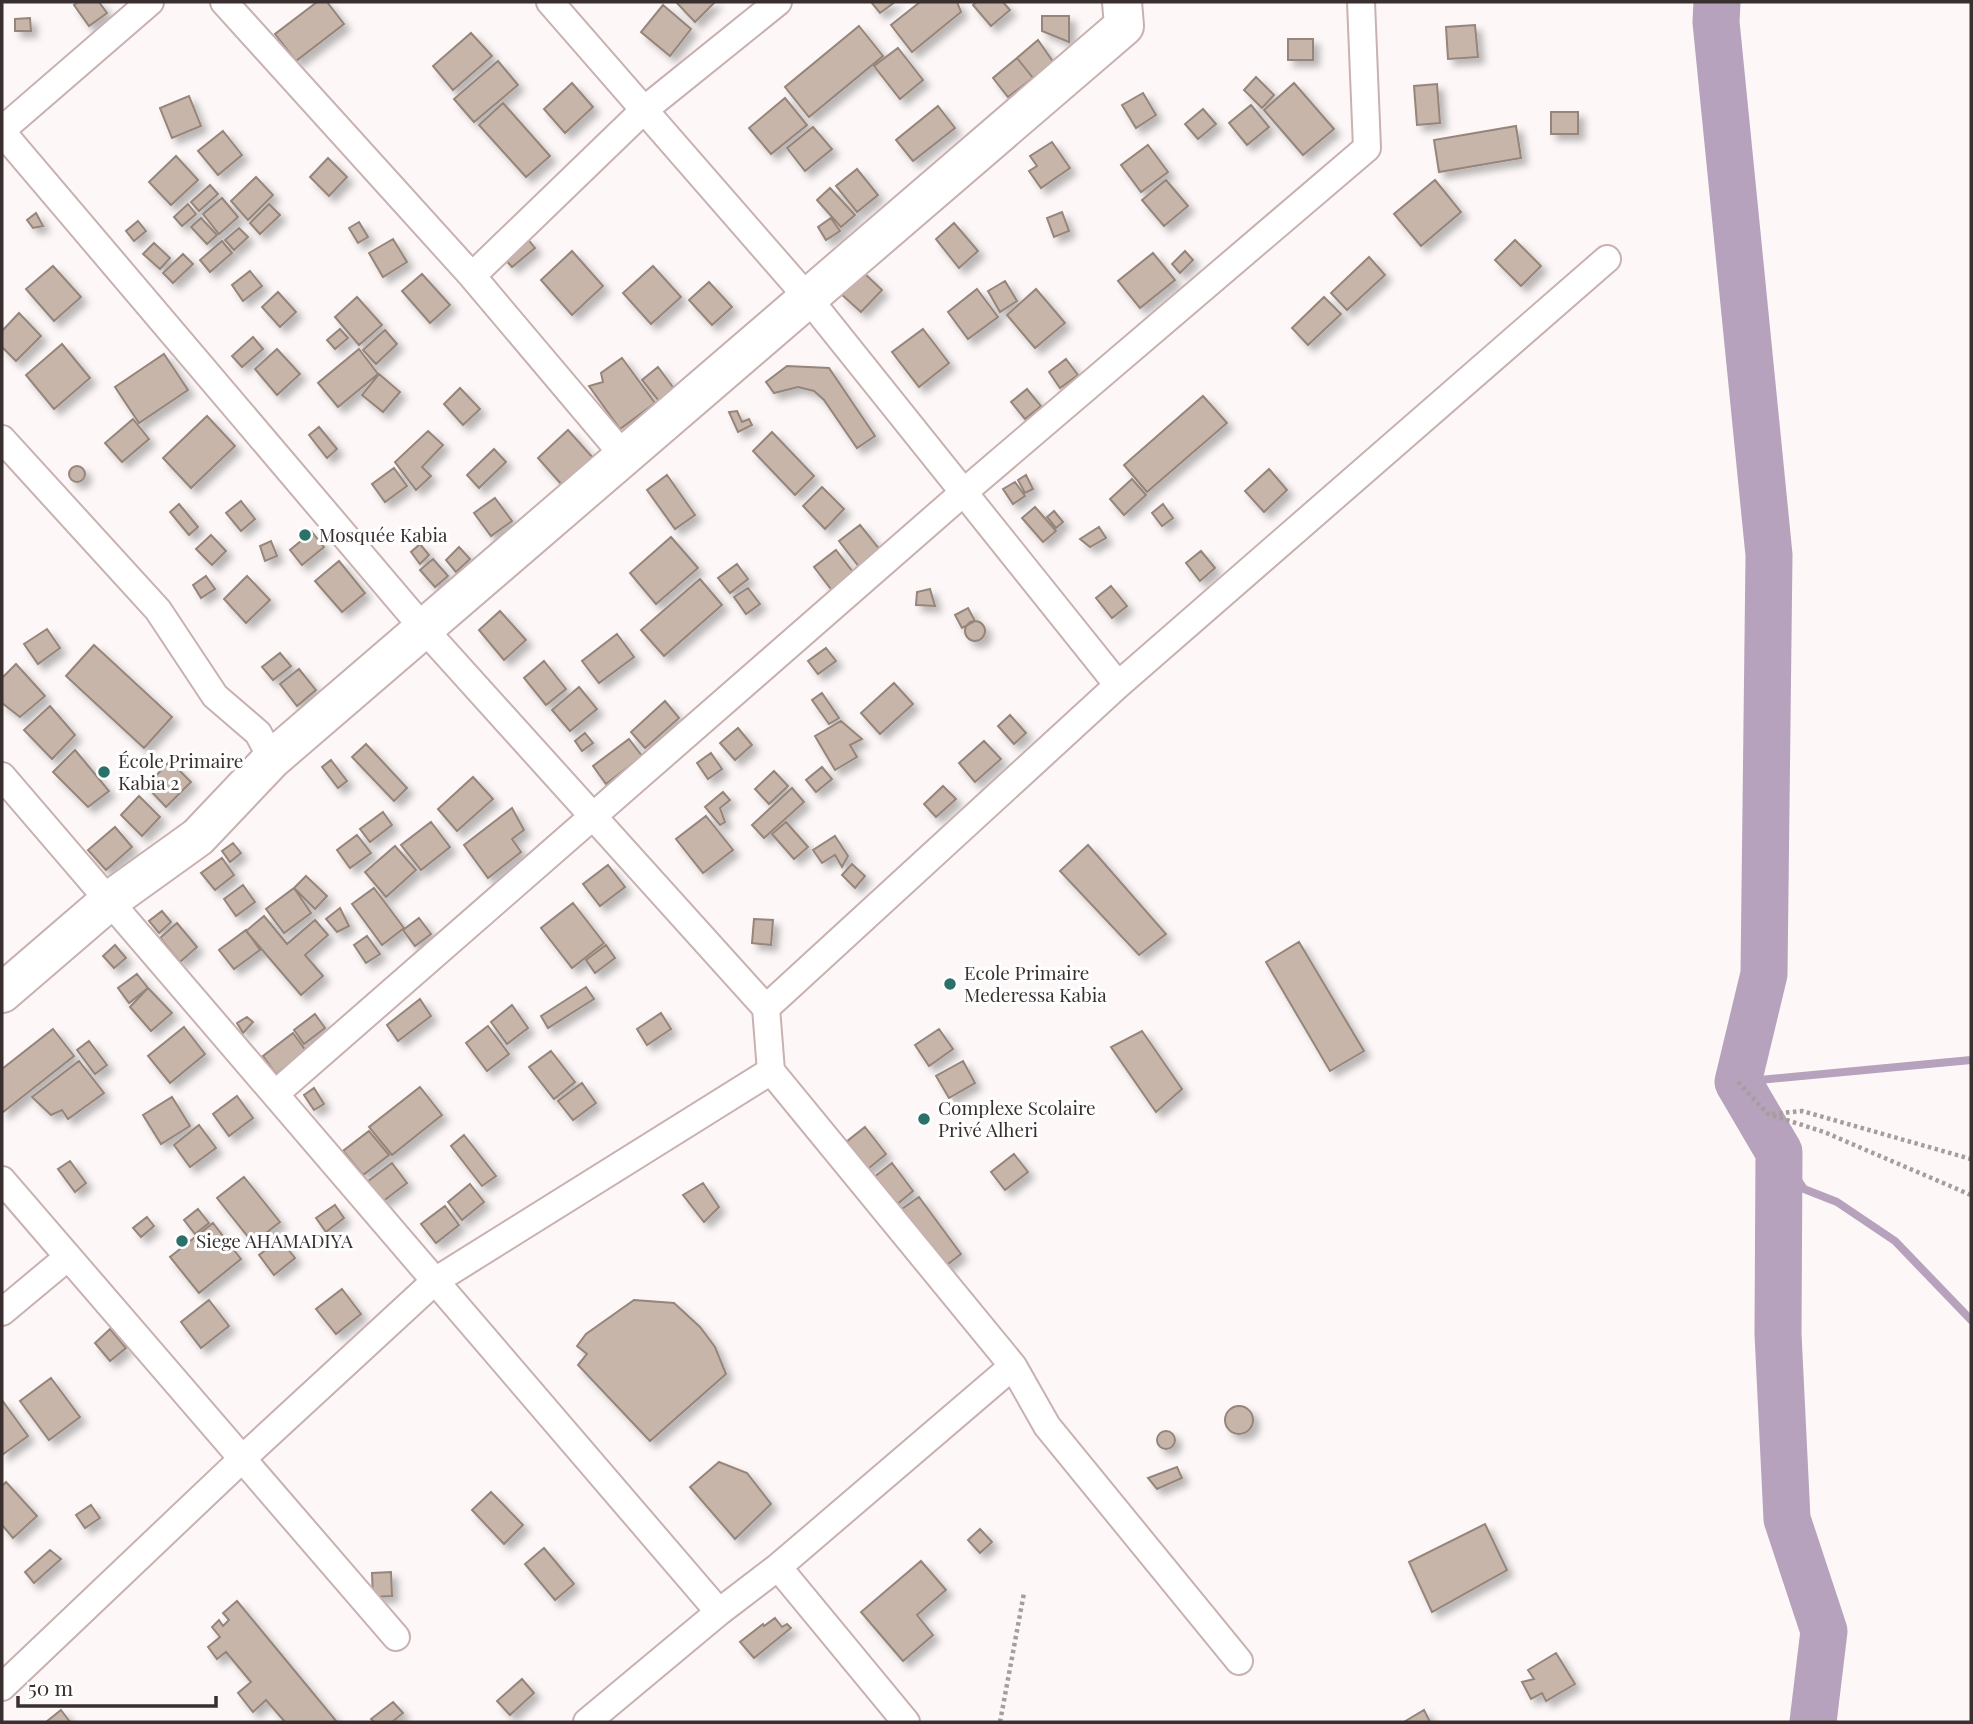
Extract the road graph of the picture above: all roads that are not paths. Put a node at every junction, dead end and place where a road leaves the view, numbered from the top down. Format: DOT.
graph roads {
  1 [pos="150,2"];
  2 [pos="224,2"];
  3 [pos="550,2"];
  4 [pos="778,2"];
  5 [pos="1122,2"];
  6 [pos="1361,2"];
  7 [pos="644,110"];
  8 [pos="2,131"];
  9 [pos="1607,259"];
  10 [pos="472,276"];
  11 [pos="808,298"];
  12 [pos="2,439"];
  13 [pos="624,456"];
  14 [pos="11,467"];
  15 [pos="964,492"];
  16 [pos="424,629"];
  17 [pos="1118,685"];
  18 [pos="272,759"];
  19 [pos="2,776"];
  20 [pos="593,816"];
  21 [pos="109,901"];
  22 [pos="2,993"];
  23 [pos="766,1008"];
  24 [pos="771,1071"];
  25 [pos="275,1094"];
  26 [pos="2,1180"];
  27 [pos="68,1257"];
  28 [pos="435,1281"];
  29 [pos="2,1312"];
  30 [pos="1013,1366"];
  31 [pos="242,1459"];
  32 [pos="778,1567"];
  33 [pos="719,1612"];
  34 [pos="396,1637"];
  35 [pos="1239,1661"];
  36 [pos="2,1687"];
  37 [pos="587,1722"];
  38 [pos="906,1722"];
  1 -- 8 [label="street"];
  2 -- 10 [label="street"];
  3 -- 7 [label="street"];
  4 -- 7 [label="street"];
  5 -- 11 [label="street"];
  6 -- 15 [label="street"];
  7 -- 10 [label="street"];
  7 -- 11 [label="street"];
  8 -- 16 [label="street"];
  9 -- 17 [label="street"];
  10 -- 13 [label="street"];
  11 -- 13 [label="street"];
  11 -- 15 [label="street"];
  12 -- 14 [label="street"];
  13 -- 16 [label="street"];
  14 -- 18 [label="street"];
  15 -- 17 [label="street"];
  15 -- 20 [label="street"];
  16 -- 18 [label="street"];
  16 -- 20 [label="street"];
  17 -- 23 [label="street"];
  18 -- 21 [label="street"];
  19 -- 21 [label="street"];
  20 -- 23 [label="street"];
  20 -- 25 [label="street"];
  21 -- 22 [label="street"];
  21 -- 25 [label="street"];
  23 -- 24 [label="street"];
  24 -- 28 [label="street"];
  24 -- 30 [label="street"];
  25 -- 28 [label="street"];
  26 -- 27 [label="street"];
  27 -- 29 [label="street"];
  27 -- 31 [label="street"];
  28 -- 31 [label="street"];
  28 -- 33 [label="street"];
  30 -- 32 [label="street"];
  30 -- 35 [label="street"];
  31 -- 34 [label="street"];
  31 -- 36 [label="street"];
  32 -- 33 [label="street"];
  32 -- 38 [label="street"];
  33 -- 37 [label="street"];
}
